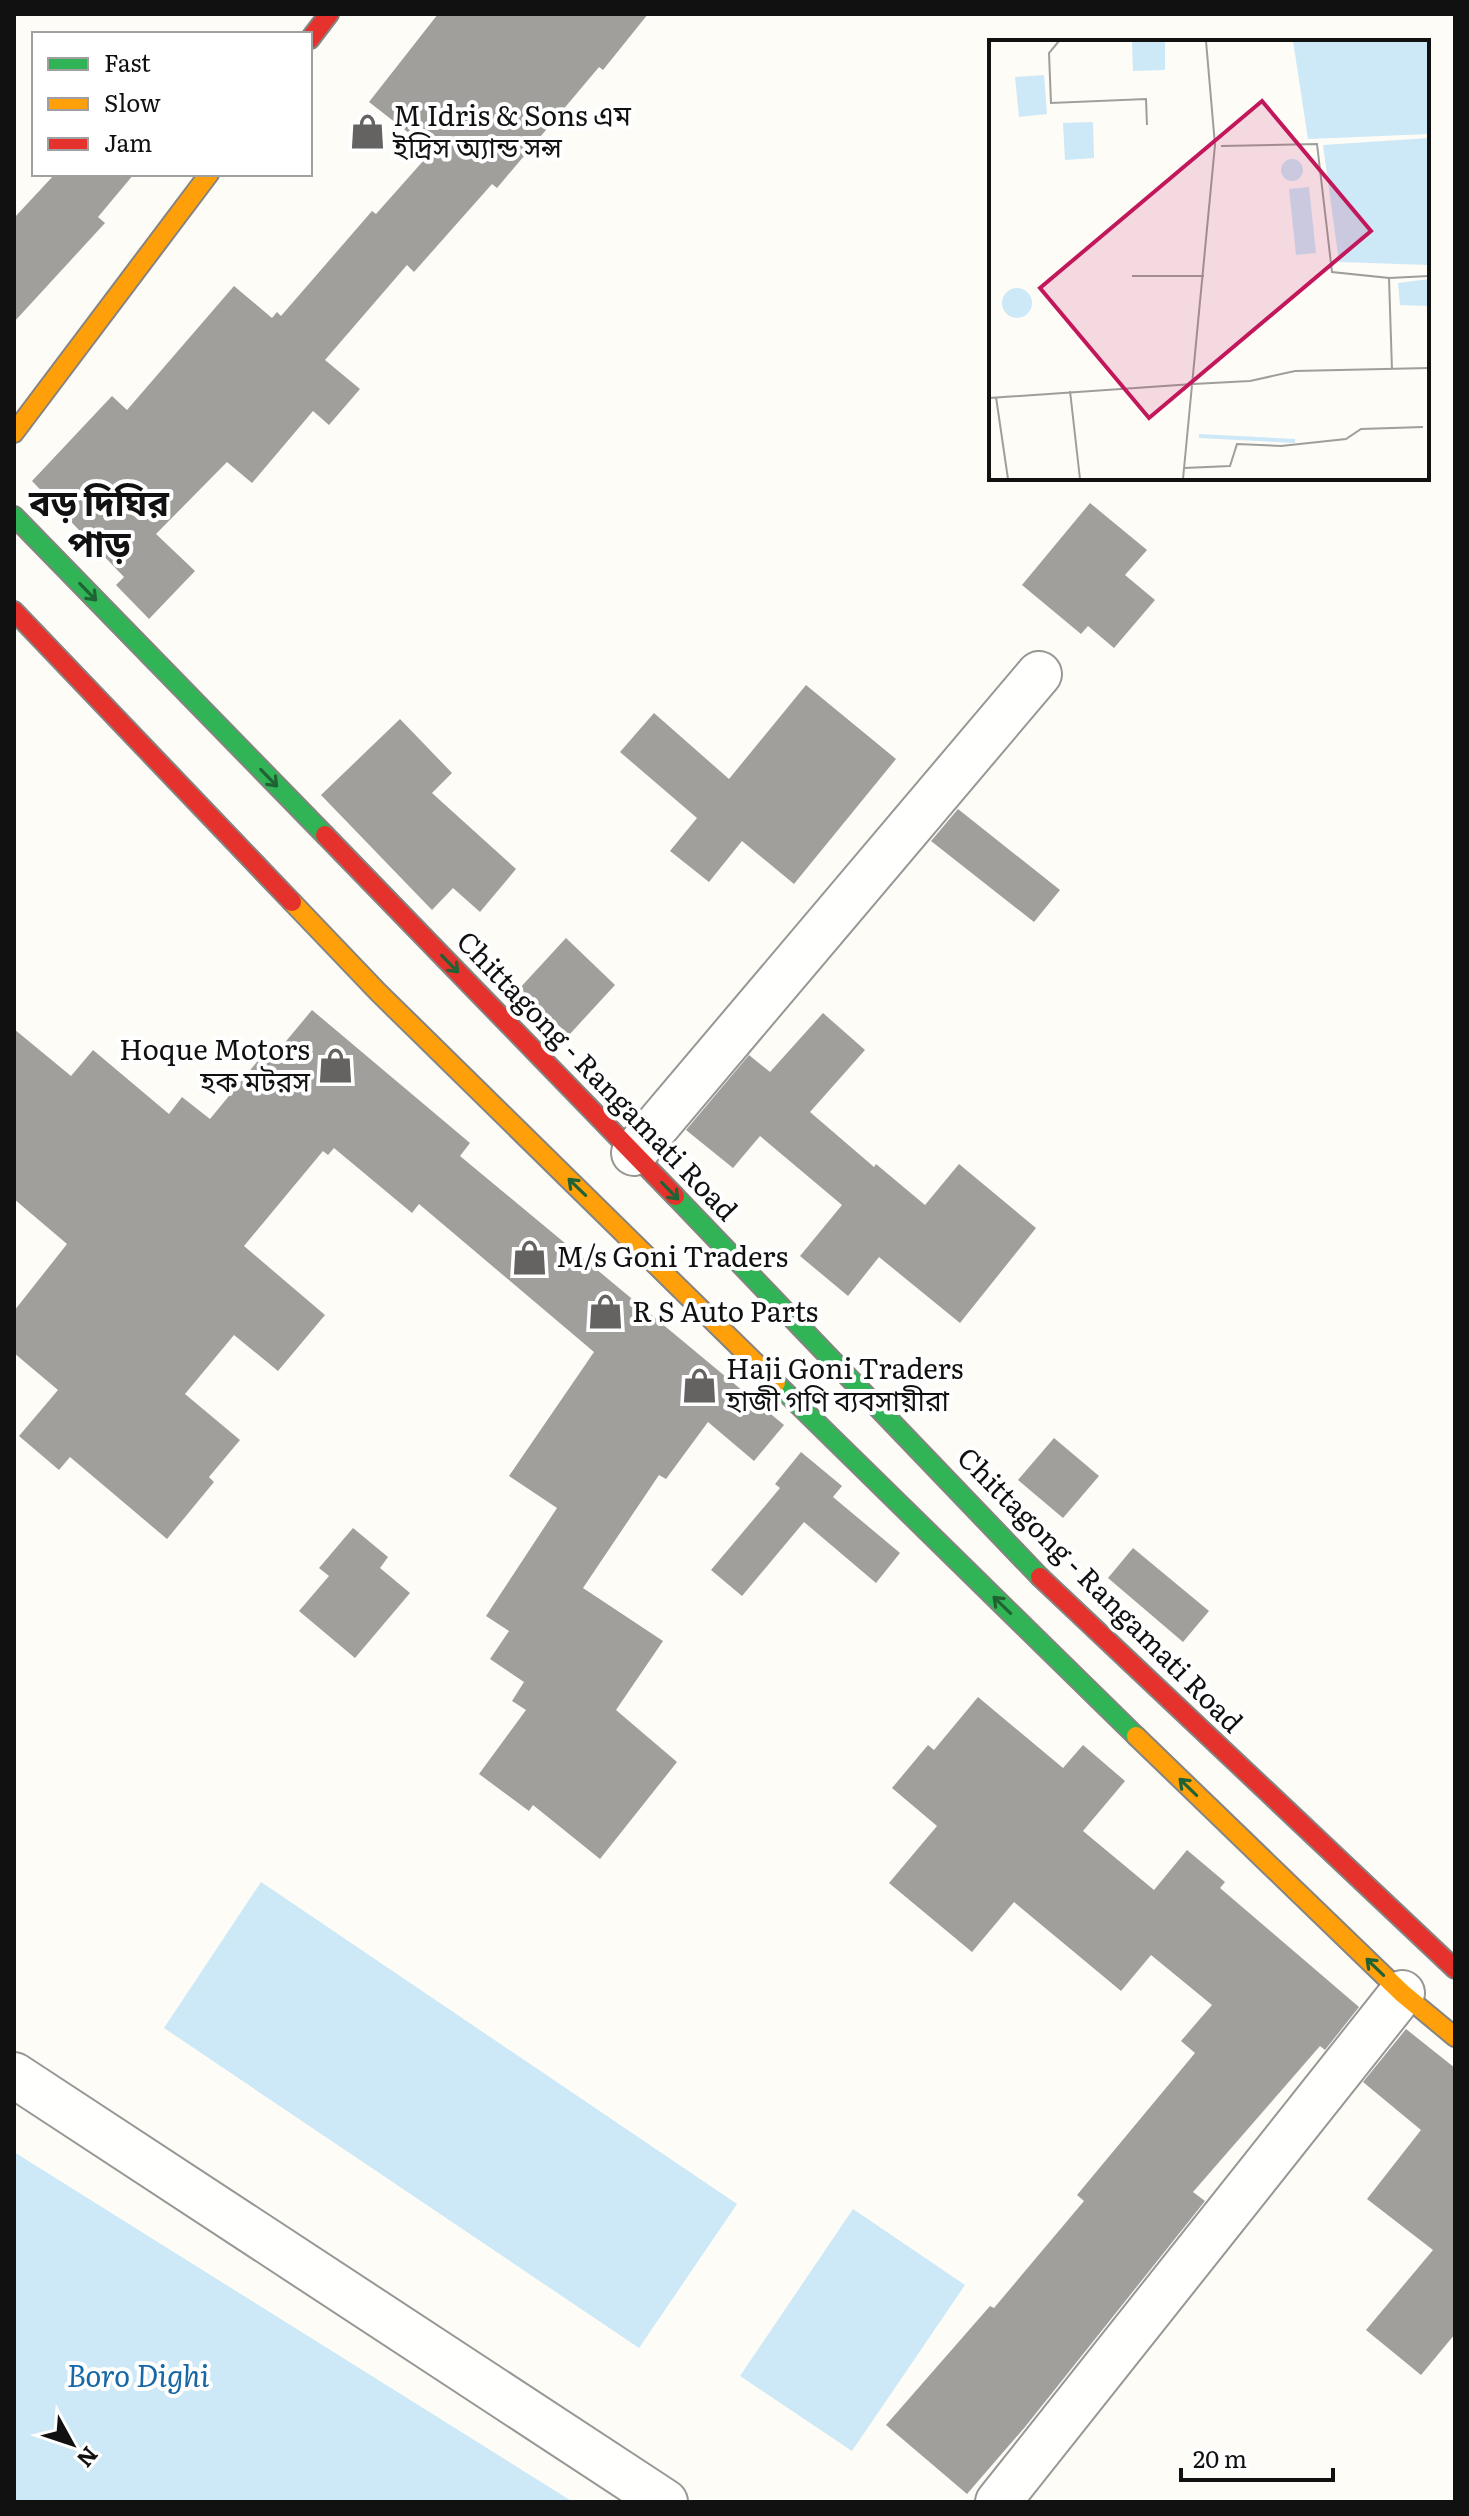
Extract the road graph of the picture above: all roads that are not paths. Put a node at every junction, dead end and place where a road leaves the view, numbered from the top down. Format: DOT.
graph roads {
  1 [pos="329,14"];
  2 [pos="312,36"];
  3 [pos="207,176"];
  4 [pos="14,433"];
  5 [pos="14,516"];
  6 [pos="14,611"];
  7 [pos="1039,674"];
  8 [pos="634,1153"];
  9 [pos="1455,1969"];
  10 [pos="1402,1993"];
  11 [pos="1455,2037"];
  12 [pos="14,2075"];
  13 [pos="665,2502"];
  14 [pos="998,2502"];
  1 -- 2 [label="main road"];
  3 -- 4 [label="main road"];
  5 -- 8 [label="main road, Chittagong - Rangamati Road, one-way"];
  10 -- 6 [label="main road, one-way"];
  7 -- 8 [label="street"];
  8 -- 9 [label="main road, Chittagong - Rangamati Road, one-way"];
  10 -- 11 [label="main road"];
  10 -- 14 [label="street"];
  12 -- 13 [label="street"];
}
